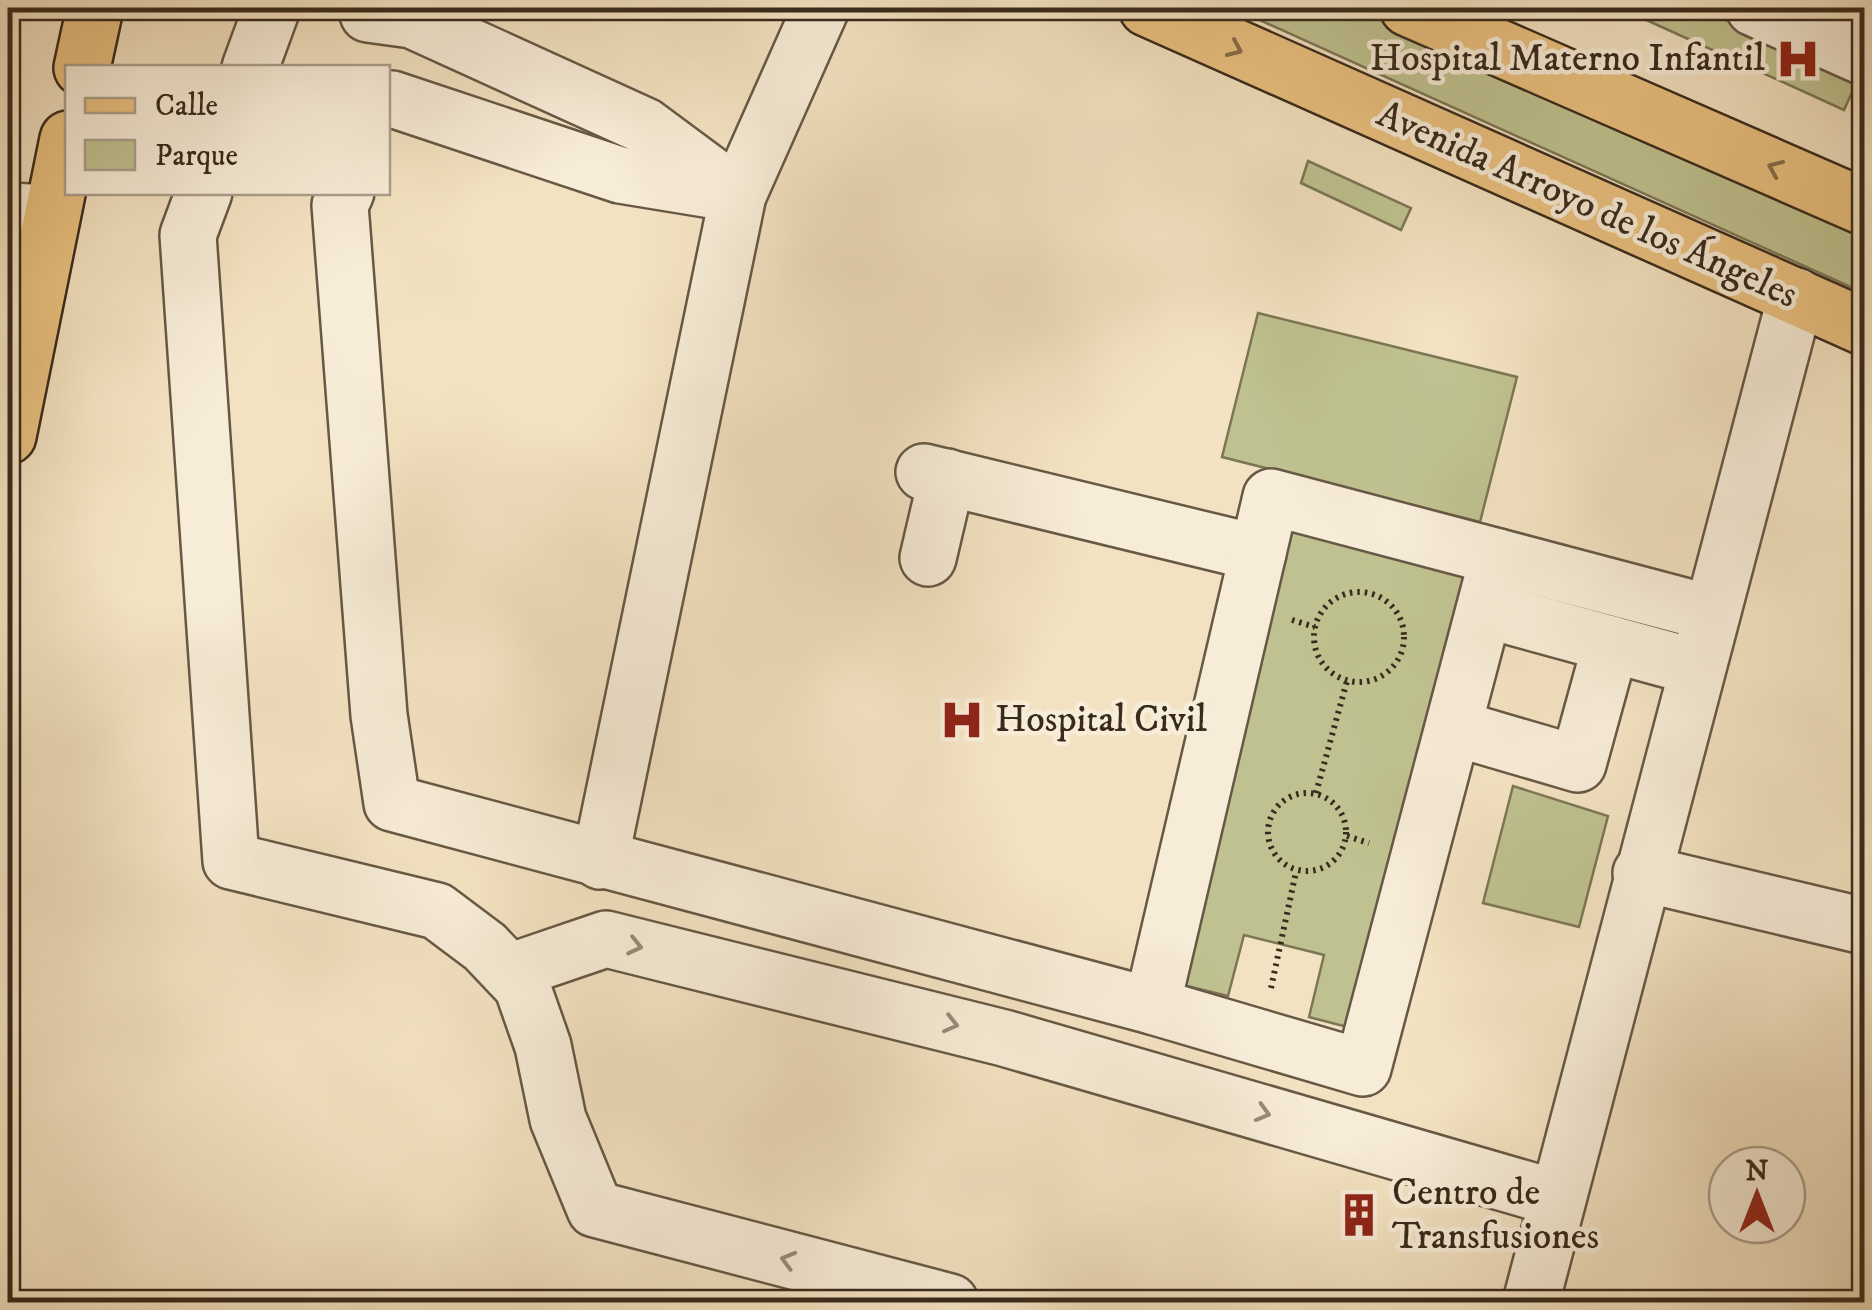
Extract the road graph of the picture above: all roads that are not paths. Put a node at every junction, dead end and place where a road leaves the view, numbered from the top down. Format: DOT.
graph roads {
  1 [pos="94,8"];
  2 [pos="272,8"];
  3 [pos="821,8"];
  4 [pos="1147,8"];
  5 [pos="1408,8"];
  6 [pos="1754,8"];
  7 [pos="1864,58"];
  8 [pos="83,65"];
  9 [pos="251,65"];
  10 [pos="390,104"];
  11 [pos="65,145"];
  12 [pos="203,195"];
  13 [pos="345,195"];
  14 [pos="738,195"];
  15 [pos="1864,207"];
  16 [pos="30,212"];
  17 [pos="1796,296"];
  18 [pos="1864,328"];
  19 [pos="8,436"];
  20 [pos="1258,553"];
  21 [pos="1498,557"];
  22 [pos="928,558"];
  23 [pos="1487,610"];
  24 [pos="1710,613"];
  25 [pos="1611,644"];
  26 [pos="1695,668"];
  27 [pos="1455,728"];
  28 [pos="600,861"];
  29 [pos="1641,873"];
  30 [pos="1864,926"];
  31 [pos="509,972"];
  32 [pos="1152,1006"];
  33 [pos="1556,1198"];
  34 [pos="950,1302"];
  35 [pos="1530,1302"];
  1 -- 8 [label="main road"];
  2 -- 9 [label="lane"];
  3 -- 14 [label="lane"];
  4 -- 17 [label="main road, Avenida Arroyo de los Ángeles, one-way"];
  15 -- 5 [label="main road, one-way"];
  6 -- 7 [label="lane"];
  10 -- 14 [label="lane"];
  10 -- 14 [label="lane"];
  11 -- 16 [label="main road"];
  12 -- 31 [label="lane"];
  13 -- 28 [label="lane"];
  14 -- 28 [label="lane"];
  16 -- 19 [label="main road"];
  17 -- 18 [label="main road, Avenida Arroyo de los Ángeles"];
  17 -- 24 [label="lane"];
  20 -- 21 [label="lane"];
  20 -- 22 [label="lane"];
  20 -- 32 [label="lane"];
  21 -- 23 [label="lane"];
  21 -- 24 [label="lane"];
  23 -- 25 [label="lane"];
  23 -- 27 [label="lane"];
  24 -- 26 [label="lane"];
  25 -- 26 [label="lane"];
  25 -- 27 [label="lane"];
  26 -- 29 [label="lane"];
  27 -- 32 [label="lane"];
  28 -- 32 [label="lane"];
  29 -- 30 [label="lane"];
  29 -- 33 [label="lane"];
  31 -- 33 [label="lane, one-way"];
  34 -- 31 [label="lane, one-way"];
  33 -- 35 [label="lane"];
}
